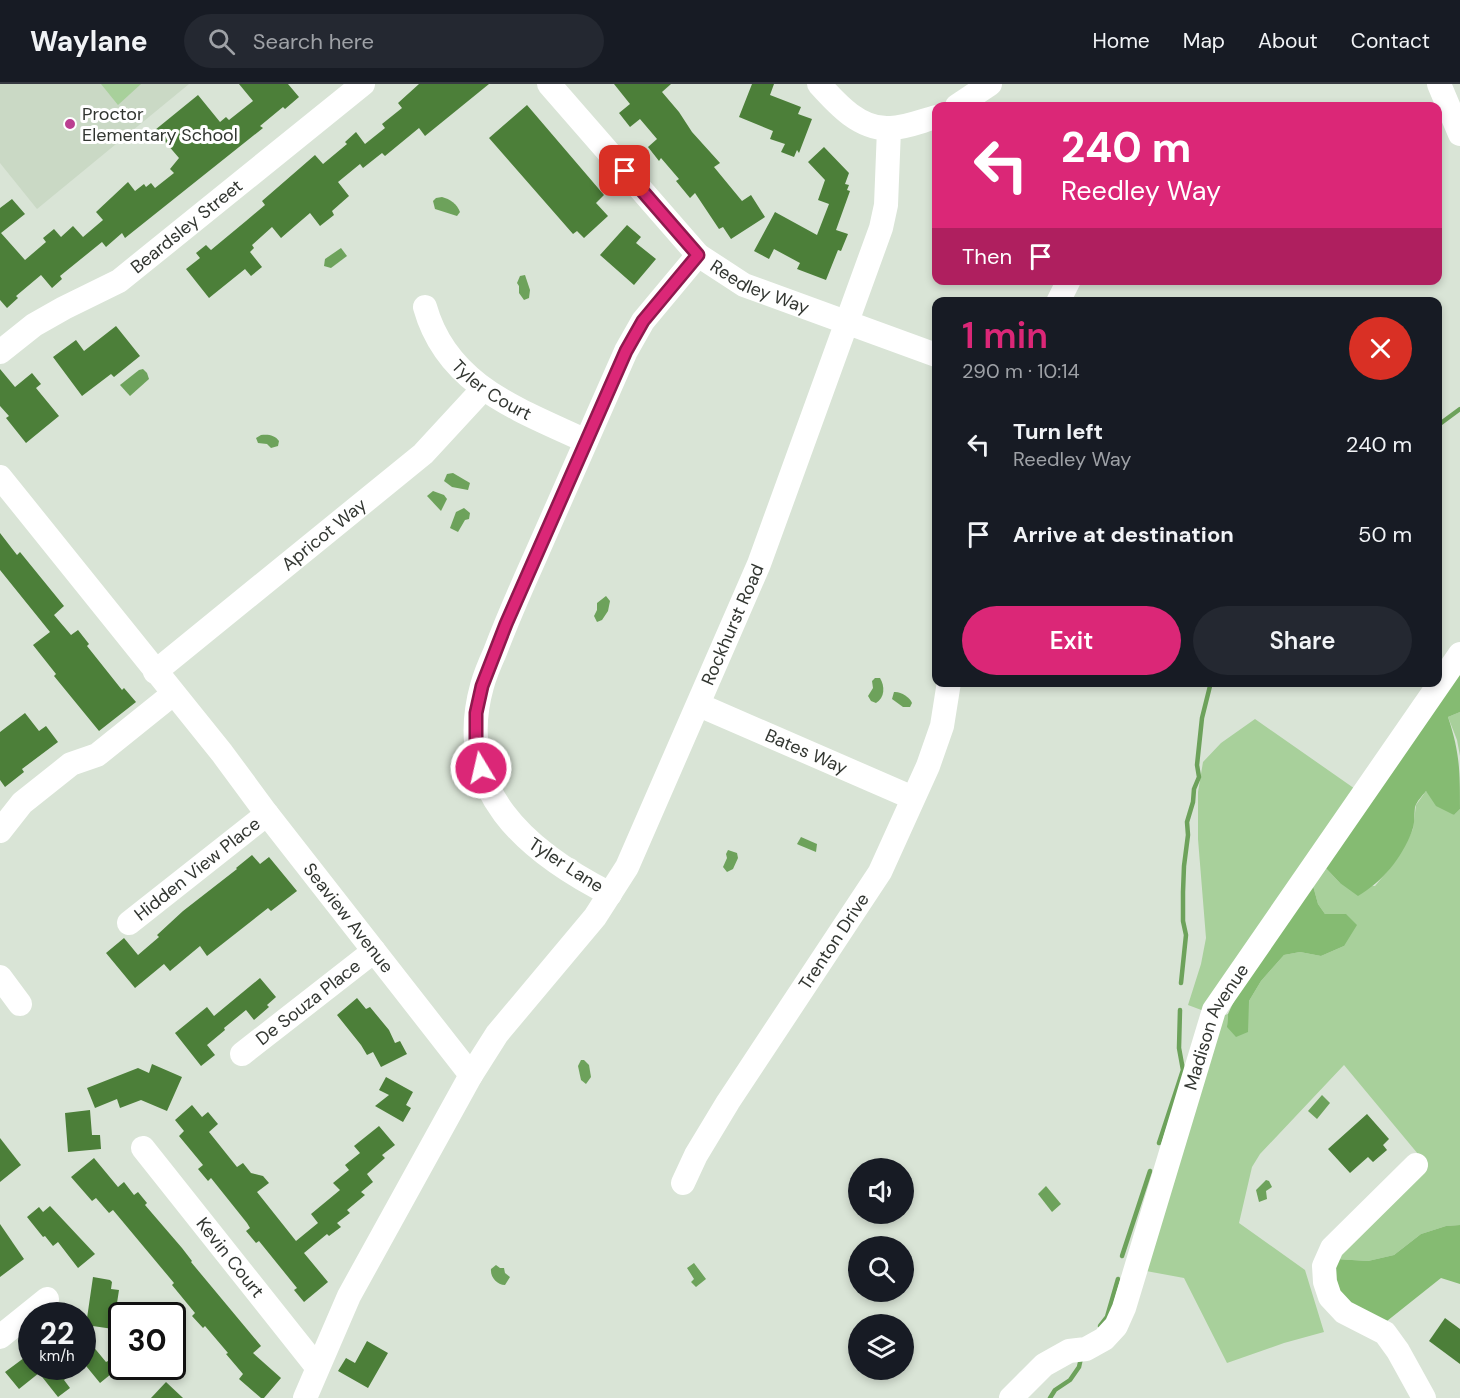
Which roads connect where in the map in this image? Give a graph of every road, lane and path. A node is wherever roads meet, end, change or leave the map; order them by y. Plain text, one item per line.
1 (363, 84) edge
2 (549, 84) edge
3 (819, 84) edge
4 (990, 84) edge
5 (1439, 84) edge
6 (963, 102) edge
7 (932, 118) edge
8 (889, 129) junction
9 (1460, 134) edge
10 (698, 255) junction
11 (425, 308) dead end
12 (846, 323) junction
13 (0, 352) edge
14 (932, 354) edge
15 (483, 389) junction
16 (586, 441) junction
17 (0, 477) edge
18 (1460, 654) edge
19 (155, 672) junction
20 (1442, 680) edge
21 (948, 687) edge
22 (1437, 687) edge
23 (173, 694) junction
24 (699, 705) junction
25 (913, 798) junction
26 (267, 814) junction
27 (0, 831) edge
28 (610, 894) junction
29 (129, 923) dead end
30 (374, 951) junction
31 (0, 976) edge
32 (20, 1004) dead end
33 (242, 1054) dead end
34 (471, 1075) junction
35 (143, 1148) dead end
36 (1416, 1165) dead end
37 (683, 1183) dead end
38 (47, 1299) dead end
39 (0, 1337) edge
40 (317, 1367) junction
41 (305, 1398) edge
42 (1011, 1398) edge
43 (1424, 1398) edge

1 - 13 street, Beardsley Street
2 - 10 street, Reedley Way
3 - 8 street
4 - 6 street
5 - 9 street
7 - 8 street
8 - 12 street, Rockhurst Road
10 - 12 street, Reedley Way
10 - 16 street, Tyler Lane
11 - 15 street, Tyler Court
12 - 14 street, Reedley Way
12 - 24 street, Rockhurst Road
15 - 16 street, Tyler Court
15 - 19 street, Apricot Way
16 - 28 street, Tyler Lane
17 - 19 street, Seaview Avenue
18 - 20 street, Madison Avenue
19 - 23 street, Seaview Avenue
21 - 25 street, Trenton Drive
22 - 42 street, Madison Avenue
23 - 26 street, Seaview Avenue
23 - 27 street
24 - 25 street, Bates Way
24 - 28 street, Rockhurst Road
25 - 37 street, Trenton Drive
26 - 29 street, Hidden View Place
26 - 30 street, Seaview Avenue
28 - 34 street, Rockhurst Road
30 - 33 street, De Souza Place
30 - 34 street, Seaview Avenue
31 - 32 street
34 - 40 street
35 - 40 street, Kevin Court
36 - 43 street
38 - 39 street
40 - 41 street

